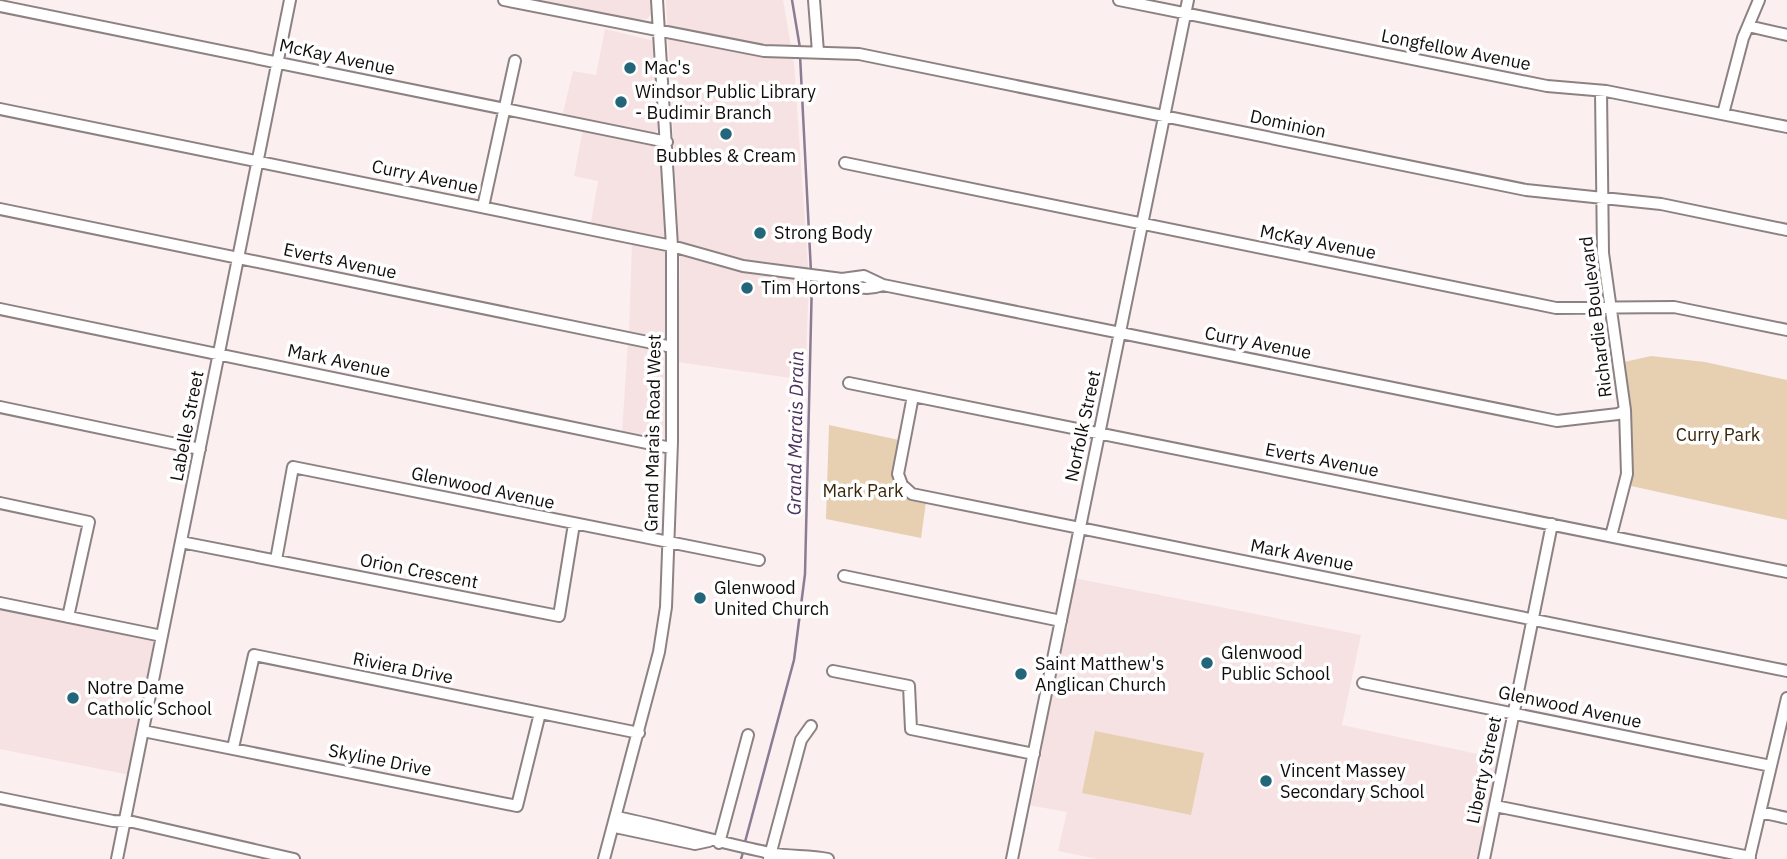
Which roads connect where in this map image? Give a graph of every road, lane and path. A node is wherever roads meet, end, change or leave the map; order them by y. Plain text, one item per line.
1 (290, 0) edge
2 (504, 0) edge
3 (657, 0) edge
4 (814, 0) edge
5 (1119, 0) edge
6 (1188, 0) edge
7 (1759, 0) edge
8 (0, 6) edge
9 (1185, 13) junction
10 (1748, 26) junction
11 (659, 31) junction
12 (1787, 35) edge
13 (818, 52) junction
14 (515, 61) dead end
15 (278, 63) junction
16 (1601, 90) junction
17 (0, 109) edge
18 (504, 109) junction
19 (1723, 114) junction
20 (1164, 116) junction
21 (1787, 127) edge
22 (667, 142) junction
23 (258, 160) junction
24 (845, 163) dead end
25 (1602, 200) junction
26 (483, 207) junction
27 (0, 209) edge
28 (1142, 224) junction
29 (1787, 230) edge
30 (672, 246) junction
31 (238, 258) junction
32 (1610, 308) junction
33 (0, 309) edge
34 (1787, 330) edge
35 (1120, 332) junction
36 (672, 347) junction
37 (219, 354) junction
38 (849, 383) dead end
39 (913, 396) junction
40 (0, 407) edge
41 (1625, 410) junction
42 (1099, 433) junction
43 (671, 447) junction
44 (200, 449) junction
45 (0, 503) edge
46 (574, 524) junction
47 (1552, 524) junction
48 (1080, 528) junction
49 (1611, 536) junction
50 (181, 542) junction
51 (669, 543) junction
52 (759, 560) dead end
53 (276, 561) junction
54 (1787, 572) edge
55 (844, 576) dead end
56 (0, 603) edge
57 (68, 617) junction
58 (1533, 620) junction
59 (1061, 621) junction
60 (162, 636) junction
61 (833, 671) dead end
62 (1787, 671) edge
63 (1363, 683) dead end
64 (1787, 698) edge
65 (540, 713) junction
66 (1514, 713) junction
67 (1784, 722) edge
68 (811, 726) dead end
69 (143, 731) junction
70 (639, 733) junction
71 (747, 735) dead end
72 (233, 748) junction
73 (1034, 754) junction
74 (1771, 766) junction
75 (0, 798) edge
76 (1495, 806) junction
77 (1760, 812) junction
78 (1787, 818) edge
79 (125, 822) junction
80 (616, 822) junction
81 (718, 843) junction
82 (767, 854) edge
83 (1750, 858) edge
84 (117, 859) edge
85 (294, 859) edge
86 (604, 859) edge
87 (799, 859) edge
88 (828, 859) edge
89 (1012, 859) edge
90 (1484, 859) edge

1 - 15 street, Labelle Street
2 - 11 street, Dominion
3 - 11 street, Grand Marais Road West
4 - 13 street
5 - 9 street, Longfellow Avenue
6 - 9 street, Norfolk Street
7 - 10 street
8 - 15 street, McKay Avenue
9 - 16 street, Longfellow Avenue
9 - 20 street, Norfolk Street
10 - 12 street
10 - 19 street
11 - 13 street, Dominion
11 - 22 street, Grand Marais Road West
13 - 20 street, Dominion
14 - 18 street
15 - 18 street, McKay Avenue
15 - 23 street, Labelle Street
16 - 19 street, Longfellow Avenue
16 - 25 street, Richardie Boulevard
17 - 23 street, Curry Avenue
18 - 22 street, McKay Avenue
18 - 26 street
19 - 21 street, Longfellow Avenue
20 - 25 street, Dominion
20 - 28 street, Norfolk Street
22 - 30 street, Grand Marais Road West
23 - 26 street, Curry Avenue
23 - 31 street, Labelle Street
24 - 28 street, McKay Avenue
25 - 29 street, Dominion
25 - 32 street, Richardie Boulevard
26 - 30 street, Curry Avenue
27 - 31 street, Everts Avenue
28 - 32 street, McKay Avenue
28 - 35 street, Norfolk Street
30 - 35 street, Curry Avenue
30 - 36 street, Grand Marais Road West
31 - 36 street, Everts Avenue
31 - 37 street, Labelle Street
32 - 34 street, McKay Avenue
32 - 41 street, Richardie Boulevard
33 - 37 street, Mark Avenue
35 - 41 street, Curry Avenue
35 - 42 street, Norfolk Street
36 - 43 street, Grand Marais Road West
37 - 43 street, Mark Avenue
37 - 44 street, Labelle Street
38 - 39 street, Everts Avenue
39 - 42 street, Everts Avenue
39 - 48 street, Mark Avenue
40 - 44 street
41 - 49 street, Richardie Boulevard
42 - 47 street, Everts Avenue
42 - 48 street, Norfolk Street
43 - 51 street, Grand Marais Road West
44 - 50 street, Labelle Street
45 - 57 street
46 - 51 street, Glenwood Avenue
46 - 53 street, Orion Crescent
46 - 53 street, Glenwood Avenue
47 - 49 street, Everts Avenue
47 - 58 street, Liberty Street
48 - 58 street, Mark Avenue
48 - 59 street, Norfolk Street
49 - 54 street, Everts Avenue
50 - 53 street, Orion Crescent
50 - 60 street, Labelle Street
51 - 52 street, Glenwood Avenue
51 - 70 street, Grand Marais Road West
55 - 59 street
56 - 57 street
57 - 60 street
58 - 62 street, Mark Avenue
58 - 66 street, Liberty Street
59 - 73 street, Norfolk Street
60 - 69 street, Labelle Street
61 - 73 street
63 - 66 street, Glenwood Avenue
64 - 67 street
65 - 70 street, Riviera Drive
65 - 72 street, Skyline Drive
65 - 72 street, Riviera Drive
66 - 74 street, Glenwood Avenue
66 - 76 street, Liberty Street
67 - 74 street
68 - 82 street
69 - 72 street, Skyline Drive
69 - 79 street, Labelle Street
70 - 80 street, Grand Marais Road West
71 - 81 street
73 - 89 street, Norfolk Street
74 - 77 street
75 - 79 street
76 - 83 street
76 - 90 street, Liberty Street
77 - 78 street
77 - 83 street
79 - 84 street, Labelle Street
79 - 85 street
80 - 81 street
80 - 86 street, Grand Marais Road West
81 - 82 street
82 - 87 street
87 - 88 street

